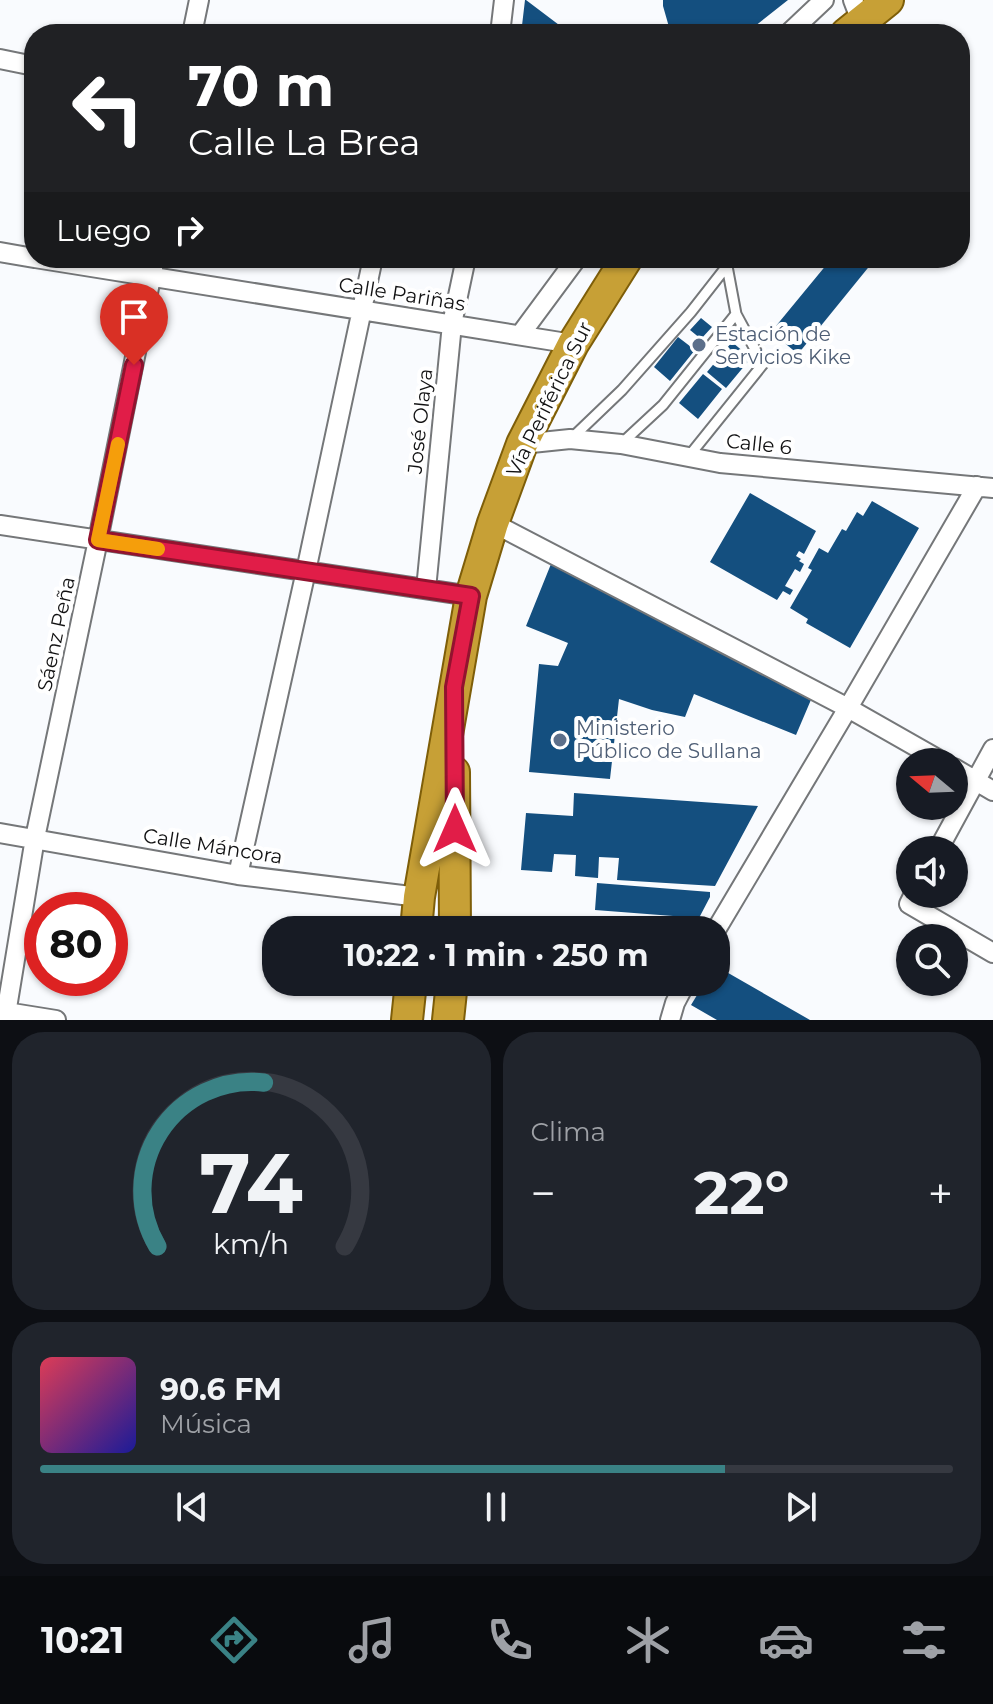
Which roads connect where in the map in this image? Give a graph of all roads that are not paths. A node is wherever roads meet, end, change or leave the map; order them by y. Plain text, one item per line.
1 (199, 0) edge
2 (504, 0) edge
3 (824, 0) edge
4 (888, 0) edge
5 (853, 18) edge
6 (194, 24) edge
7 (501, 24) edge
8 (799, 24) edge
9 (0, 59) edge
10 (24, 64) edge
11 (0, 252) edge
12 (24, 256) edge
13 (96, 268) edge
14 (153, 268) edge
15 (371, 268) edge
16 (464, 268) edge
17 (570, 268) edge
18 (621, 268) edge
19 (723, 268) edge
20 (728, 268) edge
21 (152, 277) junction
22 (361, 310) junction
23 (736, 314) junction
24 (452, 324) junction
25 (520, 335) junction
26 (573, 344) junction
27 (570, 439) junction
28 (522, 444) junction
29 (621, 444) junction
30 (689, 456) junction
31 (985, 487) edge
32 (493, 523) junction
33 (0, 525) edge
34 (98, 540) junction
35 (306, 571) junction
36 (426, 589) junction
37 (471, 596) junction
38 (454, 687) junction
39 (848, 708) junction
40 (918, 748) edge
41 (993, 749) edge
42 (968, 776) edge
43 (976, 780) junction
44 (993, 791) edge
45 (0, 833) edge
46 (946, 836) edge
47 (35, 838) junction
48 (238, 875) junction
49 (419, 897) junction
50 (916, 908) edge
51 (417, 916) edge
52 (455, 916) edge
53 (724, 916) edge
54 (993, 953) edge
55 (410, 996) edge
56 (451, 996) edge
57 (679, 996) edge
58 (4, 1014) edge
59 (56, 1020) edge
60 (407, 1020) edge
61 (448, 1020) edge
62 (670, 1020) edge

1 - 6 street
2 - 7 street
3 - 8 street
4 - 5 highway
9 - 10 street
11 - 12 street, Calle Pariñas
13 - 21 street, Calle Pariñas
14 - 21 street, Sáenz Peña
15 - 22 street
16 - 24 street, José Olaya
17 - 25 street
18 - 26 highway, Vía Periférica Sur
19 - 27 lane
20 - 23 lane
21 - 22 street, Calle Pariñas
21 - 34 street, Sáenz Peña
22 - 24 street, Calle Pariñas
22 - 35 street
23 - 29 lane
23 - 30 lane
24 - 25 street, Calle Pariñas
24 - 36 street, José Olaya
25 - 26 street, Calle Pariñas
26 - 28 highway, Vía Periférica Sur
27 - 28 street, Calle 6
27 - 29 street, Calle 6
28 - 32 highway, Vía Periférica Sur
29 - 30 street, Calle 6
30 - 31 street, Calle 6
31 - 39 street
32 - 37 highway, Vía Periférica Sur
32 - 39 street
33 - 34 street
34 - 35 street
34 - 47 street, Sáenz Peña
35 - 36 street
35 - 48 street
36 - 37 street
37 - 38 highway, Vía Periférica Sur
38 - 49 highway, Vía Periférica Sur
38 - 52 highway, Vía Periférica Sur
39 - 40 street
39 - 53 street
41 - 43 street
42 - 43 street
43 - 44 street
43 - 46 street
45 - 47 street, Calle Máncora
47 - 48 street, Calle Máncora
47 - 58 street, Sáenz Peña
48 - 49 street, Calle Máncora
49 - 51 highway, Vía Periférica Sur
50 - 54 street
55 - 60 highway
56 - 61 highway
57 - 62 street
58 - 59 street

